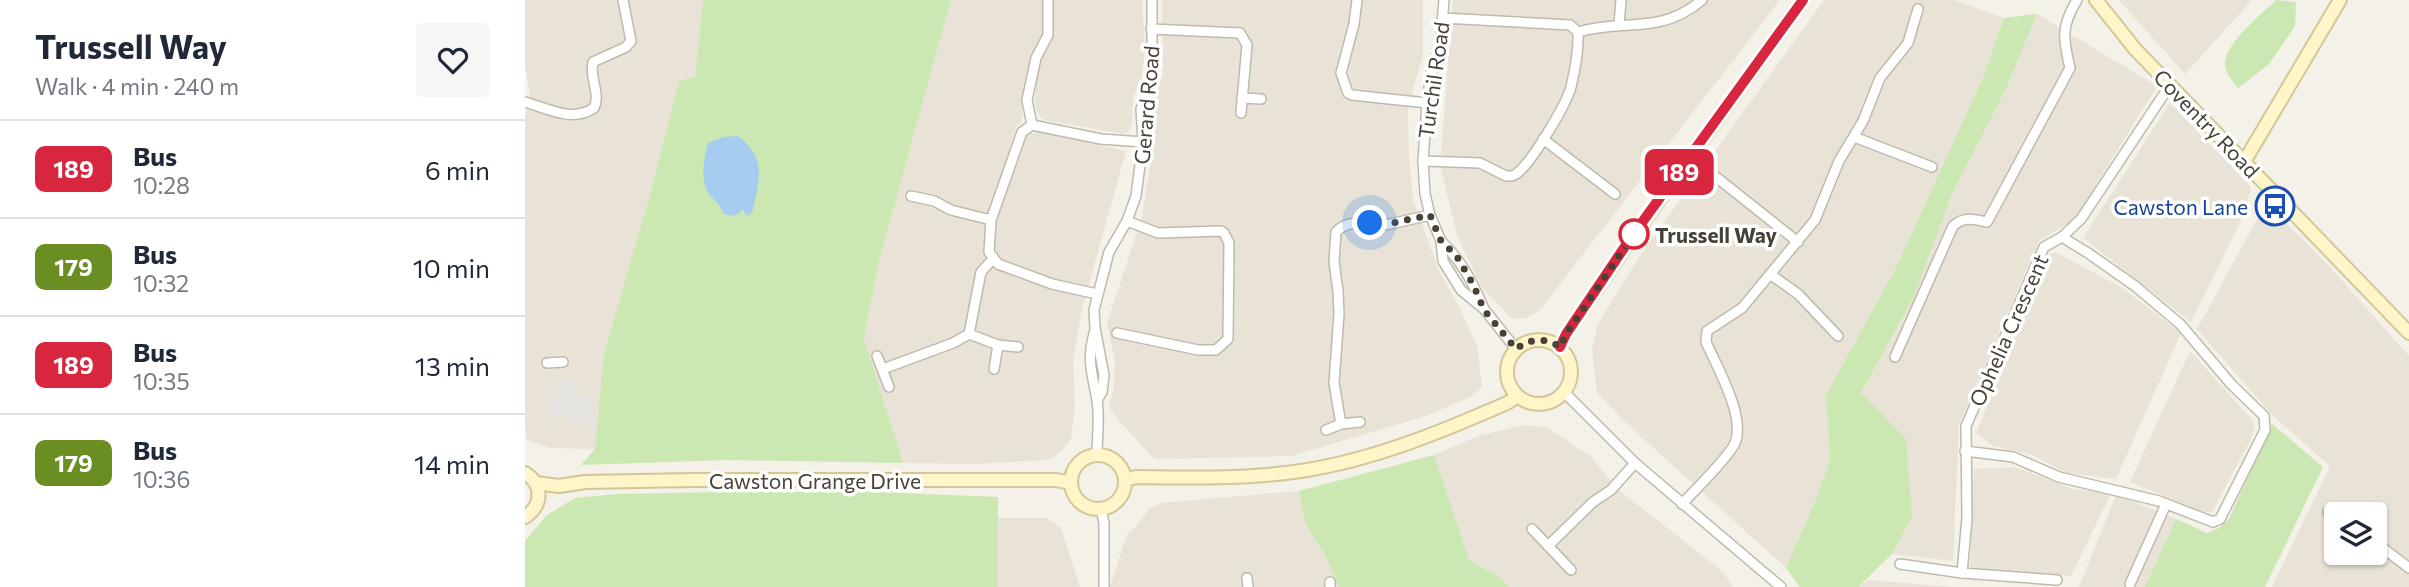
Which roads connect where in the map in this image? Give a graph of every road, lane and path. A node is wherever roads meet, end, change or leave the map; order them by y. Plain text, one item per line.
1 (623, 0) edge
2 (1048, 0) edge
3 (1152, 0) edge
4 (1357, 0) edge
5 (1444, 0) edge
6 (1621, 0) edge
7 (1702, 0) edge
8 (1803, 0) edge
9 (2077, 0) edge
10 (2096, 0) edge
11 (2340, 0) edge
12 (1918, 9) dead end
13 (1443, 18) junction
14 (1619, 25) junction
15 (1151, 29) junction
16 (1578, 32) junction
17 (2170, 85) junction
18 (1242, 97) junction
19 (1261, 99) dead end
20 (525, 102) edge
21 (1427, 103) junction
22 (1241, 113) dead end
23 (1032, 125) junction
24 (1854, 137) junction
25 (1543, 139) junction
26 (1143, 142) junction
27 (1423, 161) junction
28 (2244, 162) junction
29 (1932, 167) dead end
30 (1716, 177) dead end
31 (1615, 194) dead end
32 (911, 196) dead end
33 (1430, 215) junction
34 (991, 220) junction
35 (1127, 221) junction
36 (2062, 237) junction
37 (1798, 242) junction
38 (993, 259) junction
39 (1770, 274) junction
40 (1097, 293) junction
41 (1117, 333) dead end
42 (2409, 333) edge
43 (969, 334) junction
44 (1838, 336) dead end
45 (998, 345) junction
46 (1018, 347) dead end
47 (1560, 347) junction
48 (1516, 349) junction
49 (877, 356) dead end
50 (1895, 356) dead end
51 (563, 362) dead end
52 (547, 363) dead end
53 (883, 369) junction
54 (994, 369) dead end
55 (889, 387) dead end
56 (1565, 392) junction
57 (1518, 396) junction
58 (1360, 422) dead end
59 (1341, 424) junction
60 (1326, 430) dead end
61 (1965, 451) junction
62 (1097, 455) junction
63 (1635, 463) junction
64 (525, 473) edge
65 (1125, 480) junction
66 (536, 483) junction
67 (1071, 483) junction
68 (559, 486) junction
69 (538, 504) junction
70 (1682, 504) junction
71 (2166, 504) junction
72 (1101, 509) junction
73 (525, 517) edge
74 (1532, 529) dead end
75 (1548, 546) junction
76 (2387, 551) edge
77 (1900, 564) dead end
78 (2409, 568) edge
79 (1571, 570) dead end
80 (1962, 573) junction
81 (2056, 580) dead end
82 (2130, 584) dead end
83 (1104, 587) edge
84 (1780, 587) edge

1 - 20 street
2 - 23 street
3 - 15 street, Gerard Road
4 - 21 street
5 - 13 street, Turchil Road
6 - 14 street
7 - 14 street
8 - 47 street
9 - 50 street
10 - 17 street, Coventry Road
11 - 28 street
12 - 24 street
13 - 16 street
13 - 21 street, Turchil Road
14 - 16 street
15 - 18 street
15 - 26 street, Gerard Road
16 - 25 street
17 - 28 street, Coventry Road
17 - 36 street, Ophelia Crescent
18 - 19 street
18 - 22 street
21 - 27 street, Turchil Road
23 - 26 street
23 - 34 street
24 - 29 street
24 - 37 street
25 - 27 street
25 - 31 street
26 - 35 street, Gerard Road
27 - 33 street, Turchil Road
28 - 42 street, Coventry Road
30 - 37 street
32 - 34 street
33 - 48 street, Turchil Road
33 - 59 street
34 - 38 street
35 - 40 street, Gerard Road
35 - 41 street
36 - 61 street, Ophelia Crescent
36 - 71 street
37 - 39 street
38 - 40 street
38 - 43 street
39 - 44 street
39 - 70 street
40 - 62 street, Gerard Road
43 - 45 street
43 - 53 street
45 - 46 street
45 - 54 street
47 - 48 street
47 - 56 street
48 - 57 street
49 - 53 street
51 - 52 street
53 - 55 street
56 - 57 street
56 - 63 street
57 - 65 street
58 - 59 street
59 - 60 street
61 - 71 street
61 - 80 street, Ophelia Crescent
62 - 65 street
62 - 67 street
63 - 70 street
63 - 75 street
64 - 66 street
65 - 72 street
66 - 68 street, Cawston Grange Drive
66 - 69 street
67 - 68 street, Cawston Grange Drive
67 - 72 street
68 - 69 street
69 - 73 street
70 - 84 street
71 - 82 street
72 - 83 street
74 - 75 street
75 - 79 street
76 - 78 street
77 - 80 street
80 - 81 street

